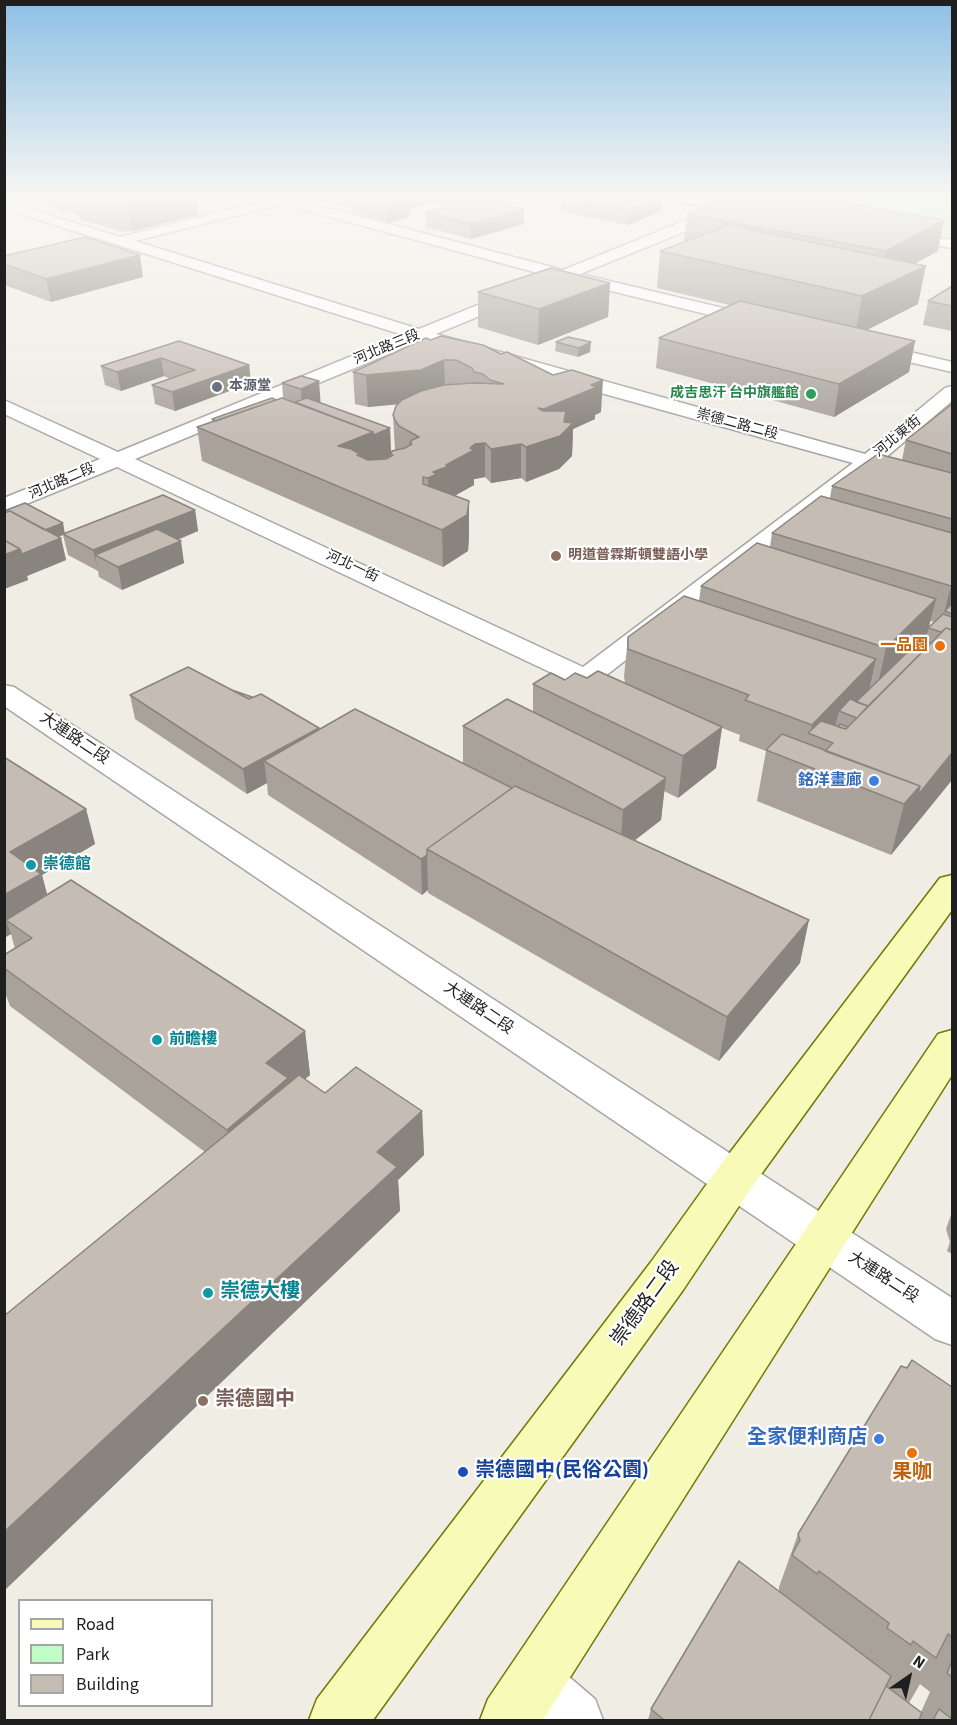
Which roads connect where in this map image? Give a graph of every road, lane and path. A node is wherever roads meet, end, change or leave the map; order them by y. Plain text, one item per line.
1 (239, 278) edge
2 (558, 278) edge
3 (574, 278) edge
4 (776, 326) edge
5 (420, 335) junction
6 (857, 345) edge
7 (952, 368) edge
8 (952, 392) edge
9 (4, 406) edge
10 (120, 458) junction
11 (869, 461) junction
12 (952, 489) edge
13 (4, 506) edge
14 (585, 678) joint
15 (4, 693) edge
16 (952, 886) edge
17 (952, 1044) edge
18 (734, 1179) junction
19 (824, 1240) junction
20 (952, 1324) edge
21 (521, 1702) edge
22 (338, 1720) edge
23 (574, 1720) edge

1 - 5 street, 崇德二路二段
2 - 5 street, 河北路三段
3 - 4 street
5 - 10 street, 河北路三段
5 - 11 street, 崇德二路二段
6 - 7 street
8 - 11 street, 河北東街
9 - 10 street, 河北一街
10 - 13 street, 河北路二段
10 - 14 street, 河北一街
11 - 12 street, 崇德二路二段
11 - 14 street, 河北東街
15 - 18 street, 大連路二段
16 - 18 main road, 崇德路二段
17 - 19 main road
18 - 19 street, 大連路二段
18 - 22 main road, 崇德路二段
19 - 20 street, 大連路二段
19 - 21 main road
21 - 23 street

